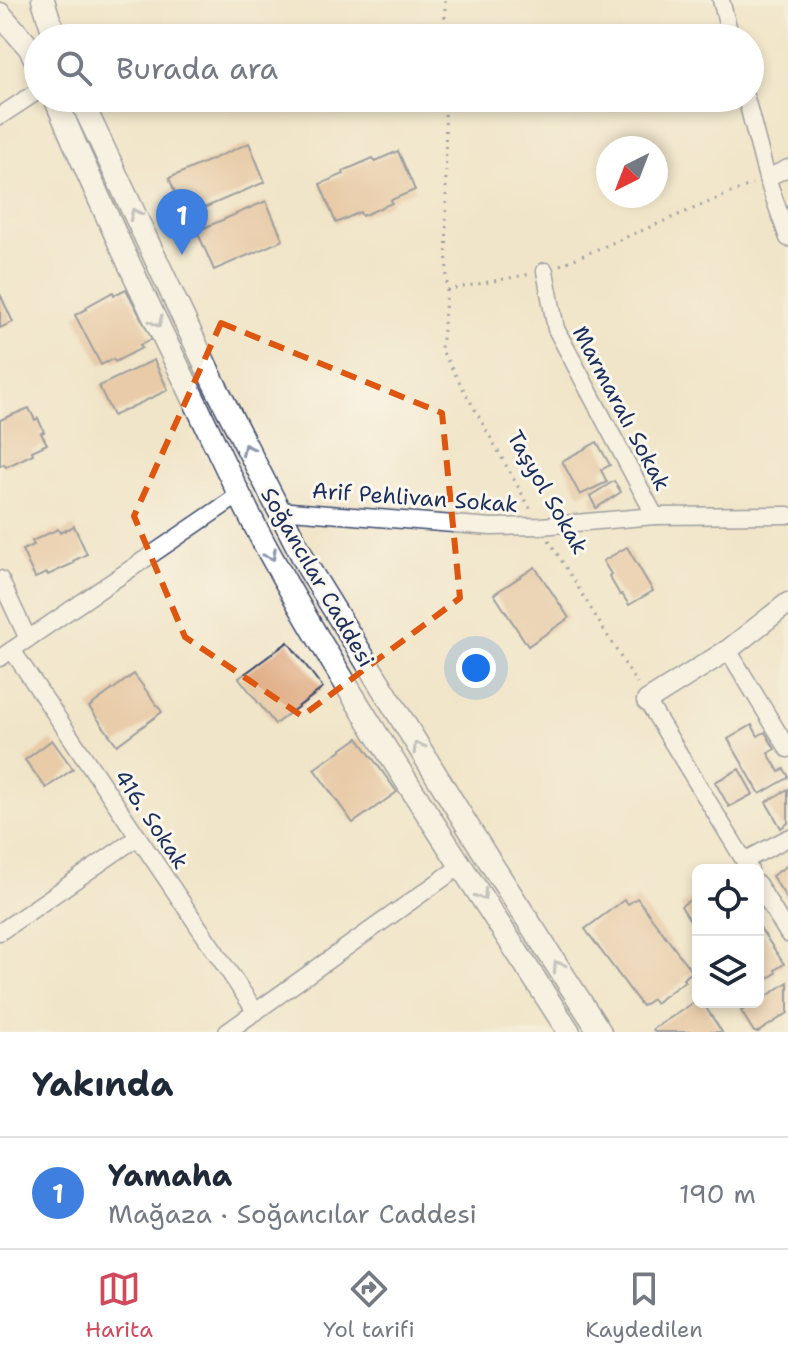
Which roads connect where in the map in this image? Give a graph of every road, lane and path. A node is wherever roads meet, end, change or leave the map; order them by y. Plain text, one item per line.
1 (43, 0) edge
2 (445, 0) edge
3 (721, 0) edge
4 (0, 14) edge
5 (51, 24) edge
6 (445, 24) edge
7 (727, 24) edge
8 (24, 41) edge
9 (24, 100) edge
10 (61, 112) edge
11 (87, 112) edge
12 (445, 112) edge
13 (750, 112) edge
14 (0, 116) edge
15 (788, 168) edge
16 (767, 178) junction
17 (788, 238) edge
18 (545, 271) junction
19 (447, 290) junction
20 (239, 495) junction
21 (278, 510) junction
22 (788, 515) edge
23 (655, 516) junction
24 (541, 526) junction
25 (0, 579) edge
26 (788, 603) edge
27 (28, 639) junction
28 (728, 650) junction
29 (6, 654) edge
30 (647, 701) junction
31 (788, 749) edge
32 (138, 837) junction
33 (788, 838) edge
34 (746, 864) edge
35 (749, 864) edge
36 (462, 865) junction
37 (764, 894) edge
38 (0, 932) edge
39 (788, 934) edge
40 (256, 1012) junction
41 (227, 1032) edge
42 (569, 1032) edge
43 (600, 1032) edge

1 - 5 main road
2 - 6 path
3 - 7 street
4 - 8 main road
9 - 14 street
10 -> 20 main road, Soğancılar Caddesi
21 -> 11 main road, Soğancılar Caddesi
12 - 19 path, Taşyol Sokak
13 - 16 street
15 - 16 street
16 - 17 street
16 - 18 path
18 - 19 path
18 - 23 street, Marmaralı Sokak
19 - 24 path, Taşyol Sokak
20 - 27 street
20 -> 36 main road, Soğancılar Caddesi
21 - 24 street, Arif Pehlivan Sokak
43 -> 21 main road, Soğancılar Caddesi
22 - 23 street, Arif Pehlivan Sokak
23 - 24 street, Arif Pehlivan Sokak
24 - 30 path, Taşyol Sokak
25 - 27 street
26 - 28 street
27 - 29 street
28 - 30 street
28 - 31 street
29 - 32 street, 416. Sokak
30 - 34 street
32 - 38 street
32 - 40 street, 416. Sokak
33 - 35 street
36 - 40 street
36 -> 42 main road, Soğancılar Caddesi
37 - 39 street
40 - 41 street

